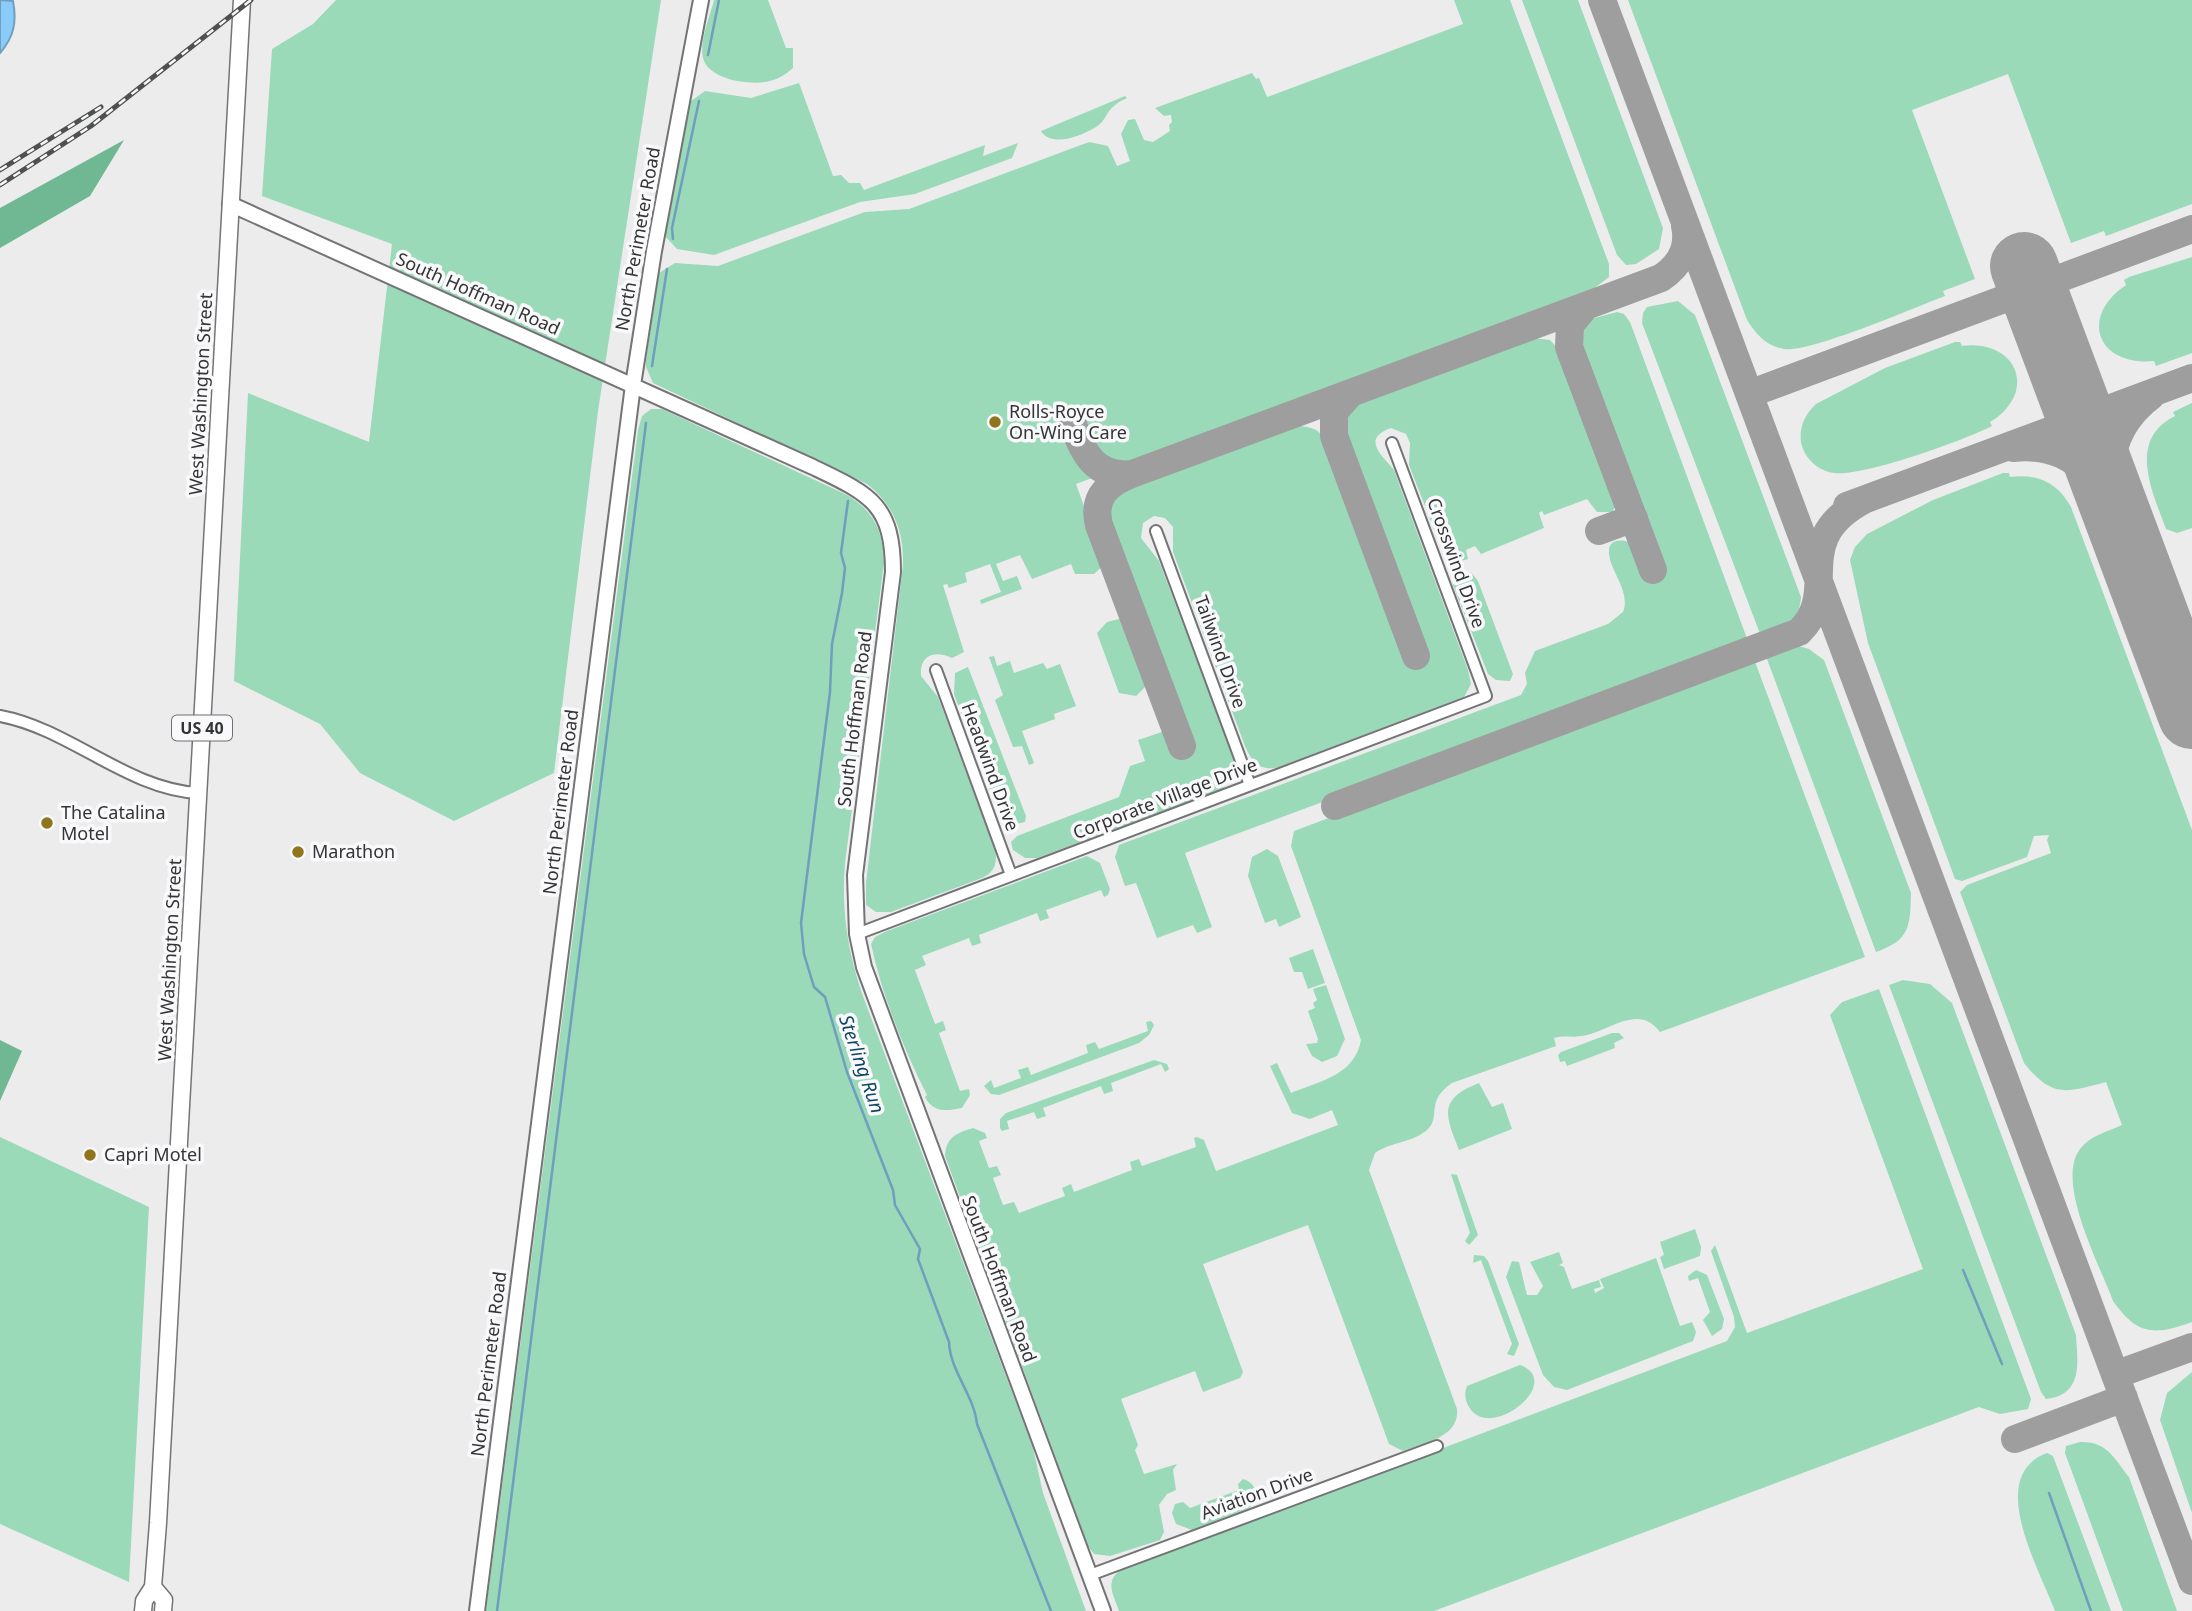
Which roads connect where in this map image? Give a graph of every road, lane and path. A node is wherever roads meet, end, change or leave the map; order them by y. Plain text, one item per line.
1 (242, 0) edge
2 (701, 0) edge
3 (230, 204) junction
4 (633, 385) junction
5 (1392, 443) dead end
6 (1156, 531) dead end
7 (936, 670) dead end
8 (1486, 696) joint
9 (0, 716) edge
10 (1250, 785) junction
11 (198, 793) junction
12 (1011, 875) junction
13 (856, 934) junction
14 (1437, 1446) dead end
15 (1090, 1576) junction
16 (153, 1587) junction
17 (143, 1611) edge
18 (163, 1611) edge
19 (477, 1611) edge
20 (1103, 1611) edge

1 - 3 main road, West Washington Street / US 40
2 - 4 street, North Perimeter Road
3 - 4 street, South Hoffman Road
3 - 11 main road, West Washington Street / US 40
4 - 13 street, South Hoffman Road
4 - 19 street, North Perimeter Road
5 - 8 street, Crosswind Drive
6 - 10 street, Tailwind Drive
7 - 12 street, Headwind Drive
8 - 10 street, Corporate Village Drive
9 - 11 street
10 - 12 street, Corporate Village Drive
11 - 16 main road, West Washington Street / US 40
12 - 13 street, Corporate Village Drive
13 - 15 street, South Hoffman Road
14 - 15 street, Aviation Drive
15 - 20 street, South Hoffman Road
16 - 17 main road, West Washington Street / US 40
16 - 18 main road, West Washington Street / US 40

